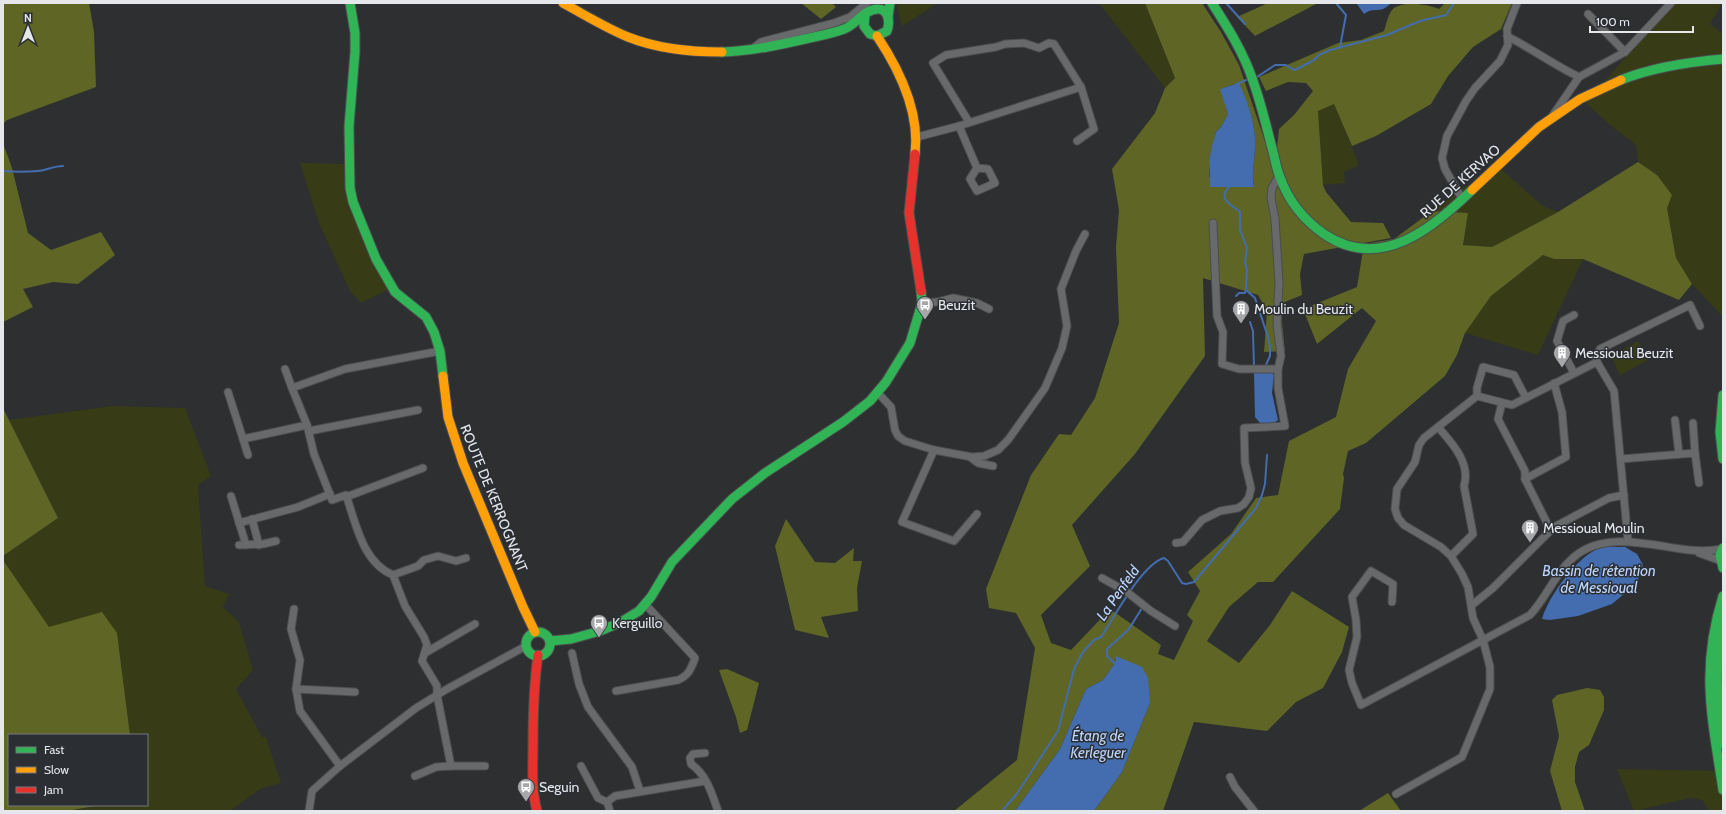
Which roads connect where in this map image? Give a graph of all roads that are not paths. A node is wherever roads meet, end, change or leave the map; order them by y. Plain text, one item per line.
1 (350, 3) edge
2 (563, 3) edge
3 (867, 3) edge
4 (890, 3) edge
5 (1212, 3) edge
6 (1517, 3) edge
7 (1671, 3) edge
8 (880, 6) edge
9 (1588, 14) dead end
10 (865, 16) junction
11 (888, 17) junction
12 (846, 29) junction
13 (887, 31) junction
14 (867, 32) junction
15 (877, 36) junction
16 (1508, 36) junction
17 (752, 49) junction
18 (1625, 52) junction
19 (890, 57) junction
20 (1723, 59) edge
21 (1578, 78) junction
22 (1081, 87) junction
23 (1551, 119) junction
24 (969, 122) junction
25 (958, 126) junction
26 (916, 137) junction
27 (1077, 141) dead end
28 (977, 168) dead end
29 (1279, 176) junction
30 (1462, 199) junction
31 (1214, 223) dead end
32 (1085, 234) dead end
33 (922, 302) junction
34 (989, 309) dead end
35 (1574, 314) dead end
36 (1700, 326) dead end
37 (440, 351) junction
38 (1597, 362) junction
39 (285, 369) dead end
40 (1278, 369) junction
41 (1574, 373) junction
42 (1554, 383) junction
43 (292, 388) junction
44 (228, 392) dead end
45 (878, 393) junction
46 (1723, 395) edge
47 (1477, 396) junction
48 (1526, 398) junction
49 (1502, 403) junction
50 (418, 410) dead end
51 (1675, 420) dead end
52 (1693, 423) dead end
53 (1438, 427) junction
54 (308, 428) junction
55 (243, 438) junction
56 (934, 450) junction
57 (1696, 453) junction
58 (1679, 454) junction
59 (248, 455) dead end
60 (970, 457) junction
61 (1621, 459) junction
62 (1723, 459) edge
63 (993, 466) dead end
64 (423, 468) dead end
65 (1525, 479) junction
66 (1699, 484) dead end
67 (330, 494) junction
68 (1624, 495) junction
69 (232, 496) dead end
70 (346, 497) junction
71 (977, 514) dead end
72 (252, 519) junction
73 (239, 523) junction
74 (1551, 531) junction
75 (276, 541) dead end
76 (1628, 541) junction
77 (1176, 544) dead end
78 (259, 545) junction
79 (1723, 549) edge
80 (1690, 550) junction
81 (1450, 556) junction
82 (466, 558) dead end
83 (1722, 565) edge
84 (393, 575) junction
85 (1102, 578) dead end
86 (1723, 596) edge
87 (1392, 602) dead end
88 (645, 604) junction
89 (1472, 605) junction
90 (294, 609) dead end
91 (1723, 622) edge
92 (475, 624) dead end
93 (1175, 626) dead end
94 (535, 632) junction
95 (1483, 640) junction
96 (550, 641) junction
97 (526, 646) junction
98 (425, 653) junction
99 (572, 653) dead end
100 (538, 656) junction
101 (296, 689) junction
102 (616, 691) dead end
103 (355, 692) dead end
104 (437, 695) junction
105 (1723, 744) edge
106 (705, 753) dead end
107 (340, 766) junction
108 (451, 766) junction
109 (485, 766) dead end
110 (581, 766) dead end
111 (415, 776) dead end
112 (1230, 777) dead end
113 (705, 781) junction
114 (1723, 790) edge
115 (640, 791) junction
116 (1396, 794) dead end
117 (607, 802) junction
118 (309, 811) edge
119 (537, 811) edge
120 (610, 811) edge
121 (718, 811) edge
122 (1254, 811) edge

1 - 37 street, ROUTE DE KERROGNANT
2 - 17 street
3 - 17 street
4 - 11 street
5 - 29 street, RUE DE KERVAO
6 - 16 street
7 - 18 street
8 - 10 street
8 - 11 street
9 - 18 street
10 - 12 street
10 - 14 street
11 - 13 street
12 - 14 street
12 - 17 street
13 - 15 street
13 - 19 street
14 - 15 street
15 - 19 street
16 - 21 street
16 - 30 street
18 - 21 street
19 - 26 street
20 - 23 street, RUE DE KERVAO
21 - 23 street
22 - 24 street
22 - 24 street
22 - 27 street
23 - 30 street, RUE DE KERVAO
24 - 25 street
25 - 26 street
25 - 28 street
26 - 33 street
29 - 30 street, RUE DE KERVAO
29 - 40 street
31 - 40 street
32 - 60 street
33 - 34 street
33 - 45 street
35 - 41 street
36 - 38 street
37 - 43 street
37 - 94 street, ROUTE DE KERROGNANT
38 - 41 street
38 - 61 street
39 - 43 street
40 - 77 street
41 - 42 street
42 - 48 street
42 - 65 street
43 - 54 street
44 - 55 street
45 - 56 street
45 - 88 street
46 - 62 street
47 - 48 street
47 - 49 street
47 - 53 street
48 - 49 street
49 - 65 street
50 - 54 street
51 - 58 street
52 - 57 street
53 - 81 street
53 - 81 street
54 - 55 street
54 - 67 street
55 - 59 street
56 - 60 street
56 - 71 street
57 - 58 street
57 - 66 street
58 - 61 street
60 - 63 street
61 - 68 street
64 - 70 street
65 - 74 street
67 - 70 street
67 - 72 street
68 - 74 street
68 - 76 street
69 - 73 street
70 - 84 street
72 - 73 street
72 - 78 street
73 - 78 street
74 - 89 street
75 - 78 street
76 - 80 street
76 - 95 street
79 - 80 street
79 - 83 street
80 - 83 street
81 - 89 street
82 - 84 street
84 - 98 street
85 - 93 street
86 - 114 street
87 - 95 street
88 - 96 street
88 - 102 street
89 - 95 street
90 - 101 street
91 - 105 street
92 - 98 street
94 - 96 street
94 - 97 street
95 - 116 street
96 - 100 street
97 - 100 street
97 - 104 street
98 - 104 street
99 - 115 street
100 - 119 street
101 - 103 street
101 - 107 street
104 - 107 street
104 - 108 street
106 - 113 street
107 - 118 street
108 - 109 street
108 - 111 street
110 - 117 street
112 - 122 street
113 - 115 street
113 - 121 street
115 - 117 street
117 - 120 street

